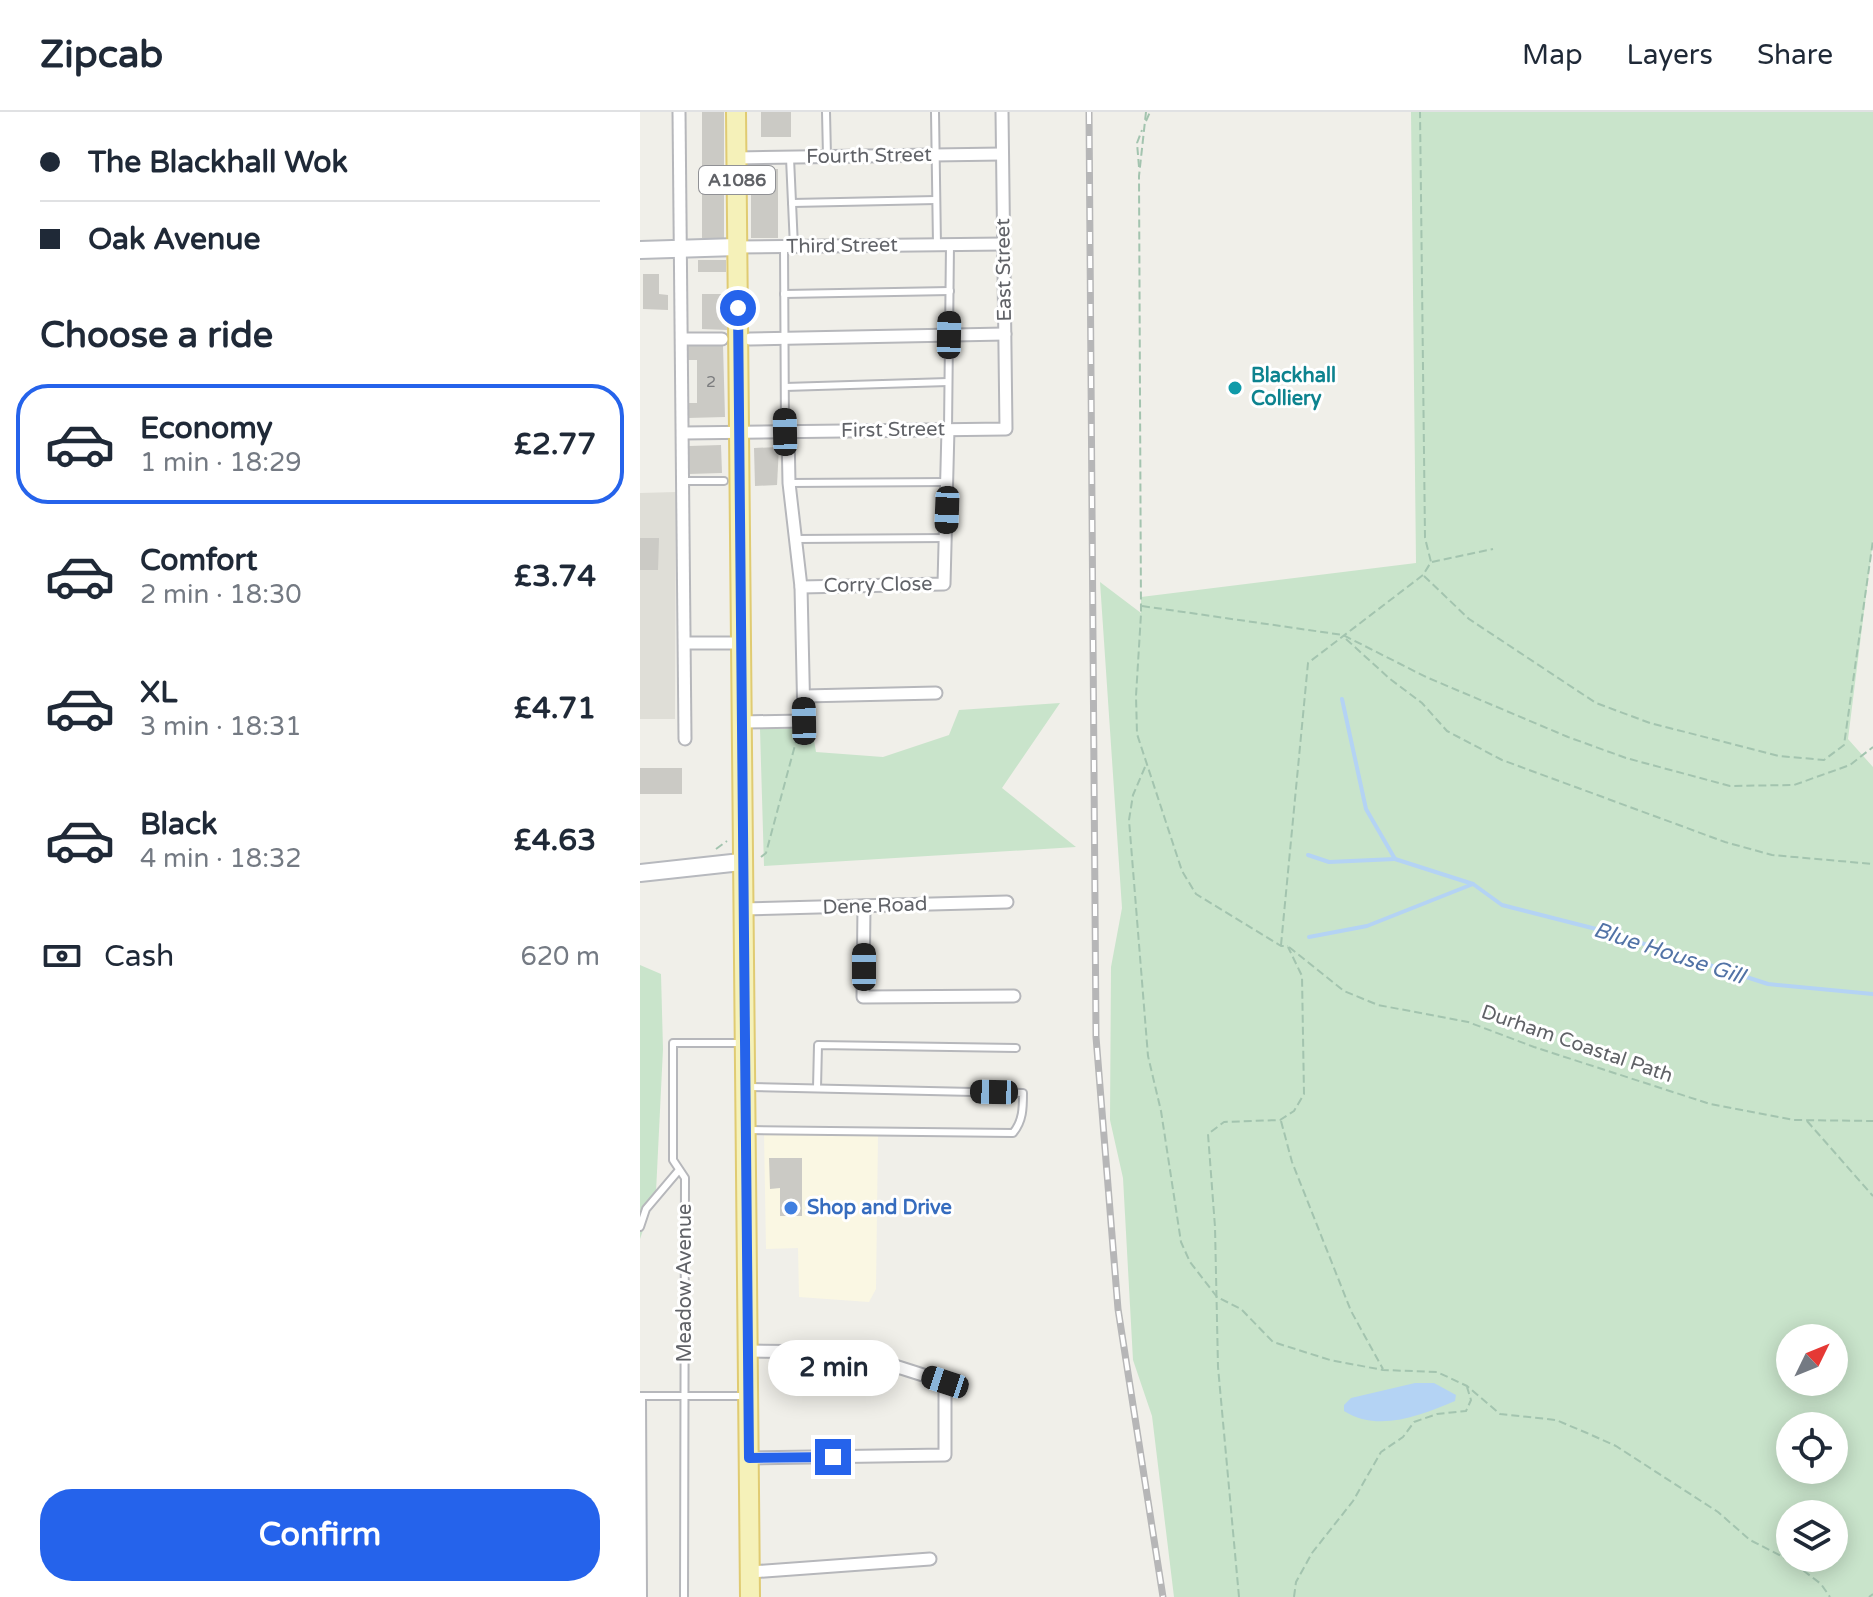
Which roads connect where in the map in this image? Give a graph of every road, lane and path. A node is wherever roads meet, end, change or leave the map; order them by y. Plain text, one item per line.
1 (679, 112) edge
2 (736, 112) edge
3 (826, 112) edge
4 (935, 112) edge
5 (1002, 112) edge
6 (1148, 112) edge
7 (1420, 112) edge
8 (1002, 154) junction
9 (935, 155) junction
10 (790, 157) junction
11 (827, 157) junction
12 (737, 158) junction
13 (936, 200) junction
14 (792, 203) junction
15 (1004, 244) junction
16 (937, 245) junction
17 (950, 245) junction
18 (737, 247) junction
19 (789, 247) junction
20 (681, 249) junction
21 (640, 250) edge
22 (950, 291) junction
23 (784, 294) junction
24 (1005, 334) junction
25 (949, 335) junction
26 (785, 338) junction
27 (682, 339) junction
28 (722, 339) dead end
29 (750, 339) dead end
30 (948, 382) junction
31 (785, 387) junction
32 (948, 429) junction
33 (1006, 429) joint
34 (786, 432) junction
35 (683, 433) junction
36 (739, 433) junction
37 (684, 481) junction
38 (724, 481) dead end
39 (948, 482) junction
40 (789, 483) junction
41 (946, 538) junction
42 (796, 539) junction
43 (1873, 540) edge
44 (1493, 549) dead end
45 (1431, 562) junction
46 (1423, 575) junction
47 (801, 587) junction
48 (1141, 606) junction
49 (1343, 635) junction
50 (686, 643) junction
51 (740, 643) junction
52 (936, 693) dead end
53 (804, 696) junction
54 (799, 721) junction
55 (740, 722) junction
56 (685, 739) dead end
57 (1873, 747) edge
58 (1145, 767) junction
59 (741, 862) junction
60 (1873, 864) edge
61 (640, 873) edge
62 (1007, 902) dead end
63 (864, 906) junction
64 (742, 909) junction
65 (1281, 946) junction
66 (1288, 946) junction
67 (1014, 996) dead end
68 (744, 1043) junction
69 (1016, 1048) dead end
70 (744, 1087) junction
71 (817, 1088) junction
72 (1280, 1120) junction
73 (1806, 1120) junction
74 (1873, 1121) edge
75 (745, 1130) junction
76 (679, 1170) junction
77 (1873, 1196) edge
78 (643, 1208) edge
79 (640, 1227) edge
80 (1217, 1297) junction
81 (748, 1351) junction
82 (1383, 1370) junction
83 (1467, 1386) junction
84 (641, 1396) edge
85 (686, 1396) junction
86 (749, 1396) junction
87 (749, 1458) junction
88 (930, 1559) dead end
89 (751, 1572) junction
90 (643, 1597) edge
91 (684, 1597) edge
92 (750, 1597) edge
93 (1239, 1597) edge
94 (1294, 1597) edge
95 (1830, 1597) edge

1 - 20 street
2 - 12 main road, A1086
3 - 11 lane
4 - 9 lane
5 - 8 street, East Street
6 - 48 path
7 - 45 path
8 - 9 street, Fourth Street
8 - 15 street, East Street
9 - 11 street, Fourth Street
9 - 13 lane
10 - 11 street, Fourth Street
10 - 12 street, Fourth Street
10 - 14 lane
12 - 18 main road, A1086
13 - 14 lane
13 - 16 lane
14 - 19 lane
15 - 17 street, Third Street
15 - 24 street, East Street
16 - 17 street, Third Street
16 - 19 street, Third Street
17 - 22 lane
18 - 19 street, Third Street
18 - 20 main road, Third Street
18 - 36 main road, A1086
19 - 23 lane
20 - 21 main road, Third Street
20 - 27 street
22 - 23 lane
22 - 25 lane
23 - 26 lane
24 - 25 street
24 - 33 street, East Street
25 - 26 street
25 - 30 lane
26 - 29 street
26 - 31 lane
27 - 28 street
27 - 35 street
30 - 31 lane
30 - 32 lane
31 - 34 lane
32 - 33 street, First Street
32 - 34 street, First Street
32 - 39 street, Corry Close
34 - 36 street, First Street
34 - 40 street, Corry Close
35 - 36 street, First Street
35 - 37 street
36 - 51 main road, A1086
37 - 38 lane
37 - 50 street
39 - 40 lane
39 - 41 street, Corry Close
40 - 42 street, Corry Close
41 - 42 lane
41 - 47 street, Corry Close
42 - 47 street, Corry Close
43 - 46 path
44 - 45 path
45 - 46 path
46 - 49 path
47 - 53 street, Corry Close
48 - 49 path
48 - 58 path
49 - 57 path
49 - 60 path
49 - 65 path
50 - 51 street
50 - 56 street
51 - 55 main road, A1086
52 - 53 street
53 - 54 street, Corry Close
54 - 55 street
54 - 59 path
55 - 59 main road, A1086
58 - 65 path
58 - 80 path
59 - 61 main road
59 - 64 main road, A1086
62 - 63 street, Dene Road
63 - 64 street, Dene Road
63 - 67 street
64 - 68 main road, A1086
65 - 66 path
66 - 72 path
66 - 73 path, Durham Coastal Path
68 - 70 main road, A1086
68 - 76 lane, Meadow Avenue
69 - 71 lane
70 - 71 lane
70 - 75 main road, A1086
71 - 75 lane
72 - 80 path
72 - 82 path
73 - 74 path, Durham Coastal Path
73 - 77 path
75 - 81 main road, A1086
76 - 78 lane
76 - 85 lane, Meadow Avenue
78 - 79 lane
80 - 82 path
80 - 93 path
81 - 86 main road, A1086
81 - 87 street
82 - 83 path
83 - 94 path
83 - 95 path
84 - 85 lane
84 - 90 lane
85 - 86 lane
85 - 91 lane, Meadow Avenue
86 - 87 main road, A1086
87 - 89 main road, A1086
88 - 89 street
89 - 92 main road, A1086

